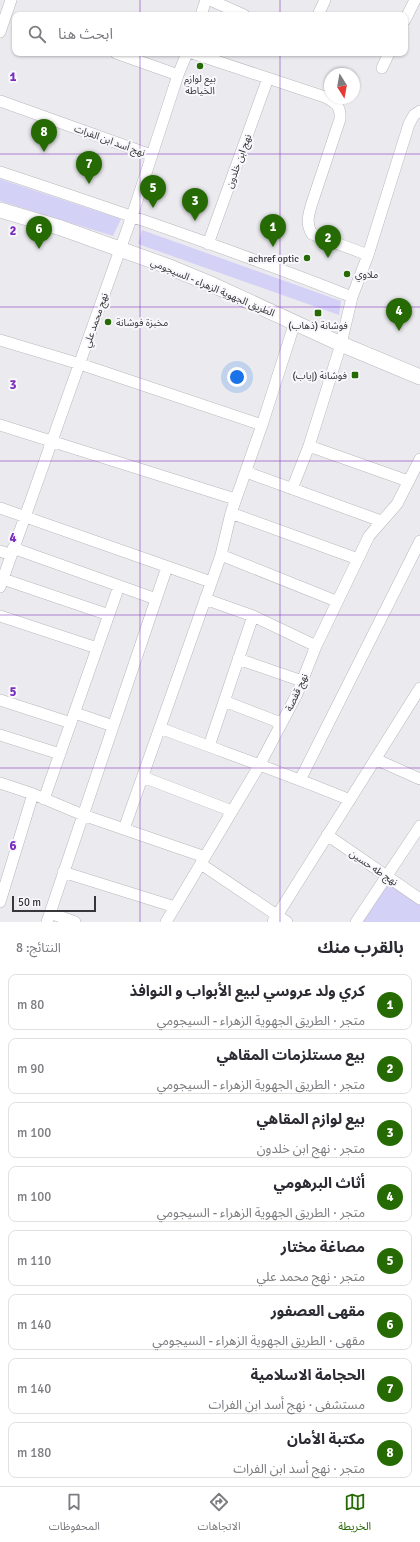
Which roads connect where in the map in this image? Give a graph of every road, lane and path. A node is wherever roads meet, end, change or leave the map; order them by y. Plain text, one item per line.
1 (11, 0) edge
2 (206, 0) edge
3 (210, 0) edge
4 (325, 0) edge
5 (415, 0) edge
6 (420, 2) edge
7 (202, 12) edge
8 (237, 12) edge
9 (319, 12) edge
10 (408, 14) edge
11 (11, 16) edge
12 (0, 32) edge
13 (124, 56) edge
14 (186, 56) edge
15 (201, 56) edge
16 (388, 56) edge
17 (382, 68) dead end
18 (178, 75) junction
19 (268, 78) junction
20 (0, 101) edge
21 (420, 111) edge
22 (151, 155) junction
23 (0, 172) edge
24 (0, 210) edge
25 (132, 216) junction
26 (208, 244) junction
27 (119, 249) junction
28 (368, 255) junction
29 (352, 297) junction
30 (295, 322) junction
31 (0, 340) edge
32 (341, 344) junction
33 (80, 364) junction
34 (420, 377) edge
35 (0, 425) edge
36 (262, 425) junction
37 (51, 442) junction
38 (309, 446) junction
39 (420, 459) edge
40 (246, 472) junction
41 (408, 481) junction
42 (292, 489) junction
43 (236, 499) junction
44 (0, 508) edge
45 (231, 513) junction
46 (25, 516) junction
47 (381, 521) junction
48 (420, 540) edge
49 (8, 551) edge
50 (220, 555) junction
51 (358, 559) junction
52 (167, 567) junction
53 (211, 582) junction
54 (2, 583) edge
55 (119, 586) junction
56 (156, 599) junction
57 (205, 599) junction
58 (336, 601) junction
59 (109, 615) junction
60 (0, 616) edge
61 (253, 616) junction
62 (316, 646) junction
63 (97, 648) junction
64 (238, 659) junction
65 (302, 681) junction
66 (420, 688) edge
67 (0, 700) edge
68 (224, 701) junction
69 (416, 703) edge
70 (73, 718) junction
71 (281, 723) junction
72 (113, 726) junction
73 (160, 728) junction
74 (0, 735) edge
75 (209, 746) junction
76 (60, 754) junction
77 (375, 759) junction
78 (259, 766) junction
79 (143, 777) junction
80 (420, 779) edge
81 (300, 780) junction
82 (0, 783) edge
83 (33, 794) junction
84 (44, 799) junction
85 (350, 800) junction
86 (232, 811) junction
87 (83, 814) junction
88 (420, 826) edge
89 (124, 829) junction
90 (327, 835) junction
91 (203, 860) junction
92 (63, 872) junction
93 (387, 876) junction
94 (3, 884) edge
95 (420, 899) edge
96 (0, 902) edge
97 (175, 907) junction
98 (49, 918) edge
99 (275, 918) edge
100 (75, 922) edge
101 (166, 922) edge
102 (287, 922) edge
103 (356, 922) edge

1 - 11 street
2 - 7 street
3 - 8 street
4 - 9 street
5 - 6 street
5 - 10 street
11 - 12 street
13 - 18 street
14 - 18 street, نهج محمد علي
15 - 19 street
16 - 17 street
18 - 22 street, نهج محمد علي
19 - 26 street, نهج ابن خلدون
19 - 28 street
20 - 22 street, نهج أسد ابن الفرات
21 - 28 street
22 - 25 street, نهج محمد علي
23 - 25 street
24 - 27 main road, الطريق الجهوية الزهراء - السيجومي
25 - 26 street
25 - 27 street, نهج محمد علي
26 - 29 street
27 - 30 main road, الطريق الجهوية الزهراء - السيجومي
27 - 33 street, نهج محمد علي
28 - 29 street
29 - 32 street
30 - 32 main road, الطريق الجهوية الزهراء - السيجومي
30 - 36 street
31 - 33 street
32 - 34 main road, الطريق الجهوية الزهراء - السيجومي
32 - 38 street
33 - 36 street
33 - 37 street, نهج محمد علي
35 - 37 street
36 - 40 street
37 - 43 street
37 - 46 street, نهج محمد علي
38 - 41 street
38 - 42 street
39 - 41 street, نهج قفصة
40 - 42 street
40 - 43 street
41 - 47 street, نهج قفصة
42 - 47 street
43 - 45 street
44 - 46 street
45 - 50 street
45 - 51 street
46 - 49 street, نهج محمد علي
46 - 52 street
47 - 51 street, نهج قفصة
48 - 81 street
49 - 54 street, نهج محمد علي
49 - 55 street
50 - 53 street
50 - 58 street
51 - 58 street, نهج قفصة
52 - 53 street
52 - 56 street
53 - 57 street
54 - 59 street
55 - 56 street
55 - 59 street
56 - 72 street
57 - 61 street
57 - 73 street
58 - 62 street, نهج قفصة
59 - 63 street
60 - 63 street
61 - 62 street
61 - 64 street
62 - 65 street, نهج قفصة
63 - 70 street
64 - 65 street
64 - 68 street
65 - 71 street, نهج قفصة
66 - 69 street
67 - 70 street
68 - 71 street
68 - 75 street
69 - 77 street
70 - 72 street
70 - 76 street
71 - 78 street, نهج قفصة
72 - 87 street
73 - 75 street
73 - 79 street
74 - 76 street
75 - 78 street
76 - 84 street
77 - 80 street
77 - 85 street
78 - 81 street
78 - 86 street, نهج قفصة
79 - 86 street
79 - 89 street
81 - 85 street
82 - 83 street
83 - 84 street
83 - 94 street
84 - 87 street
85 - 90 street
86 - 91 street, نهج قفصة
87 - 89 street
87 - 92 street
88 - 93 street
89 - 91 street
90 - 93 street, نهج طه حسين
90 - 99 street
91 - 97 street, نهج قفصة
91 - 99 street
92 - 97 street
92 - 98 street
93 - 95 street, نهج طه حسين
93 - 103 street
94 - 96 street
97 - 101 street, نهج قفصة
98 - 100 street
99 - 102 street

